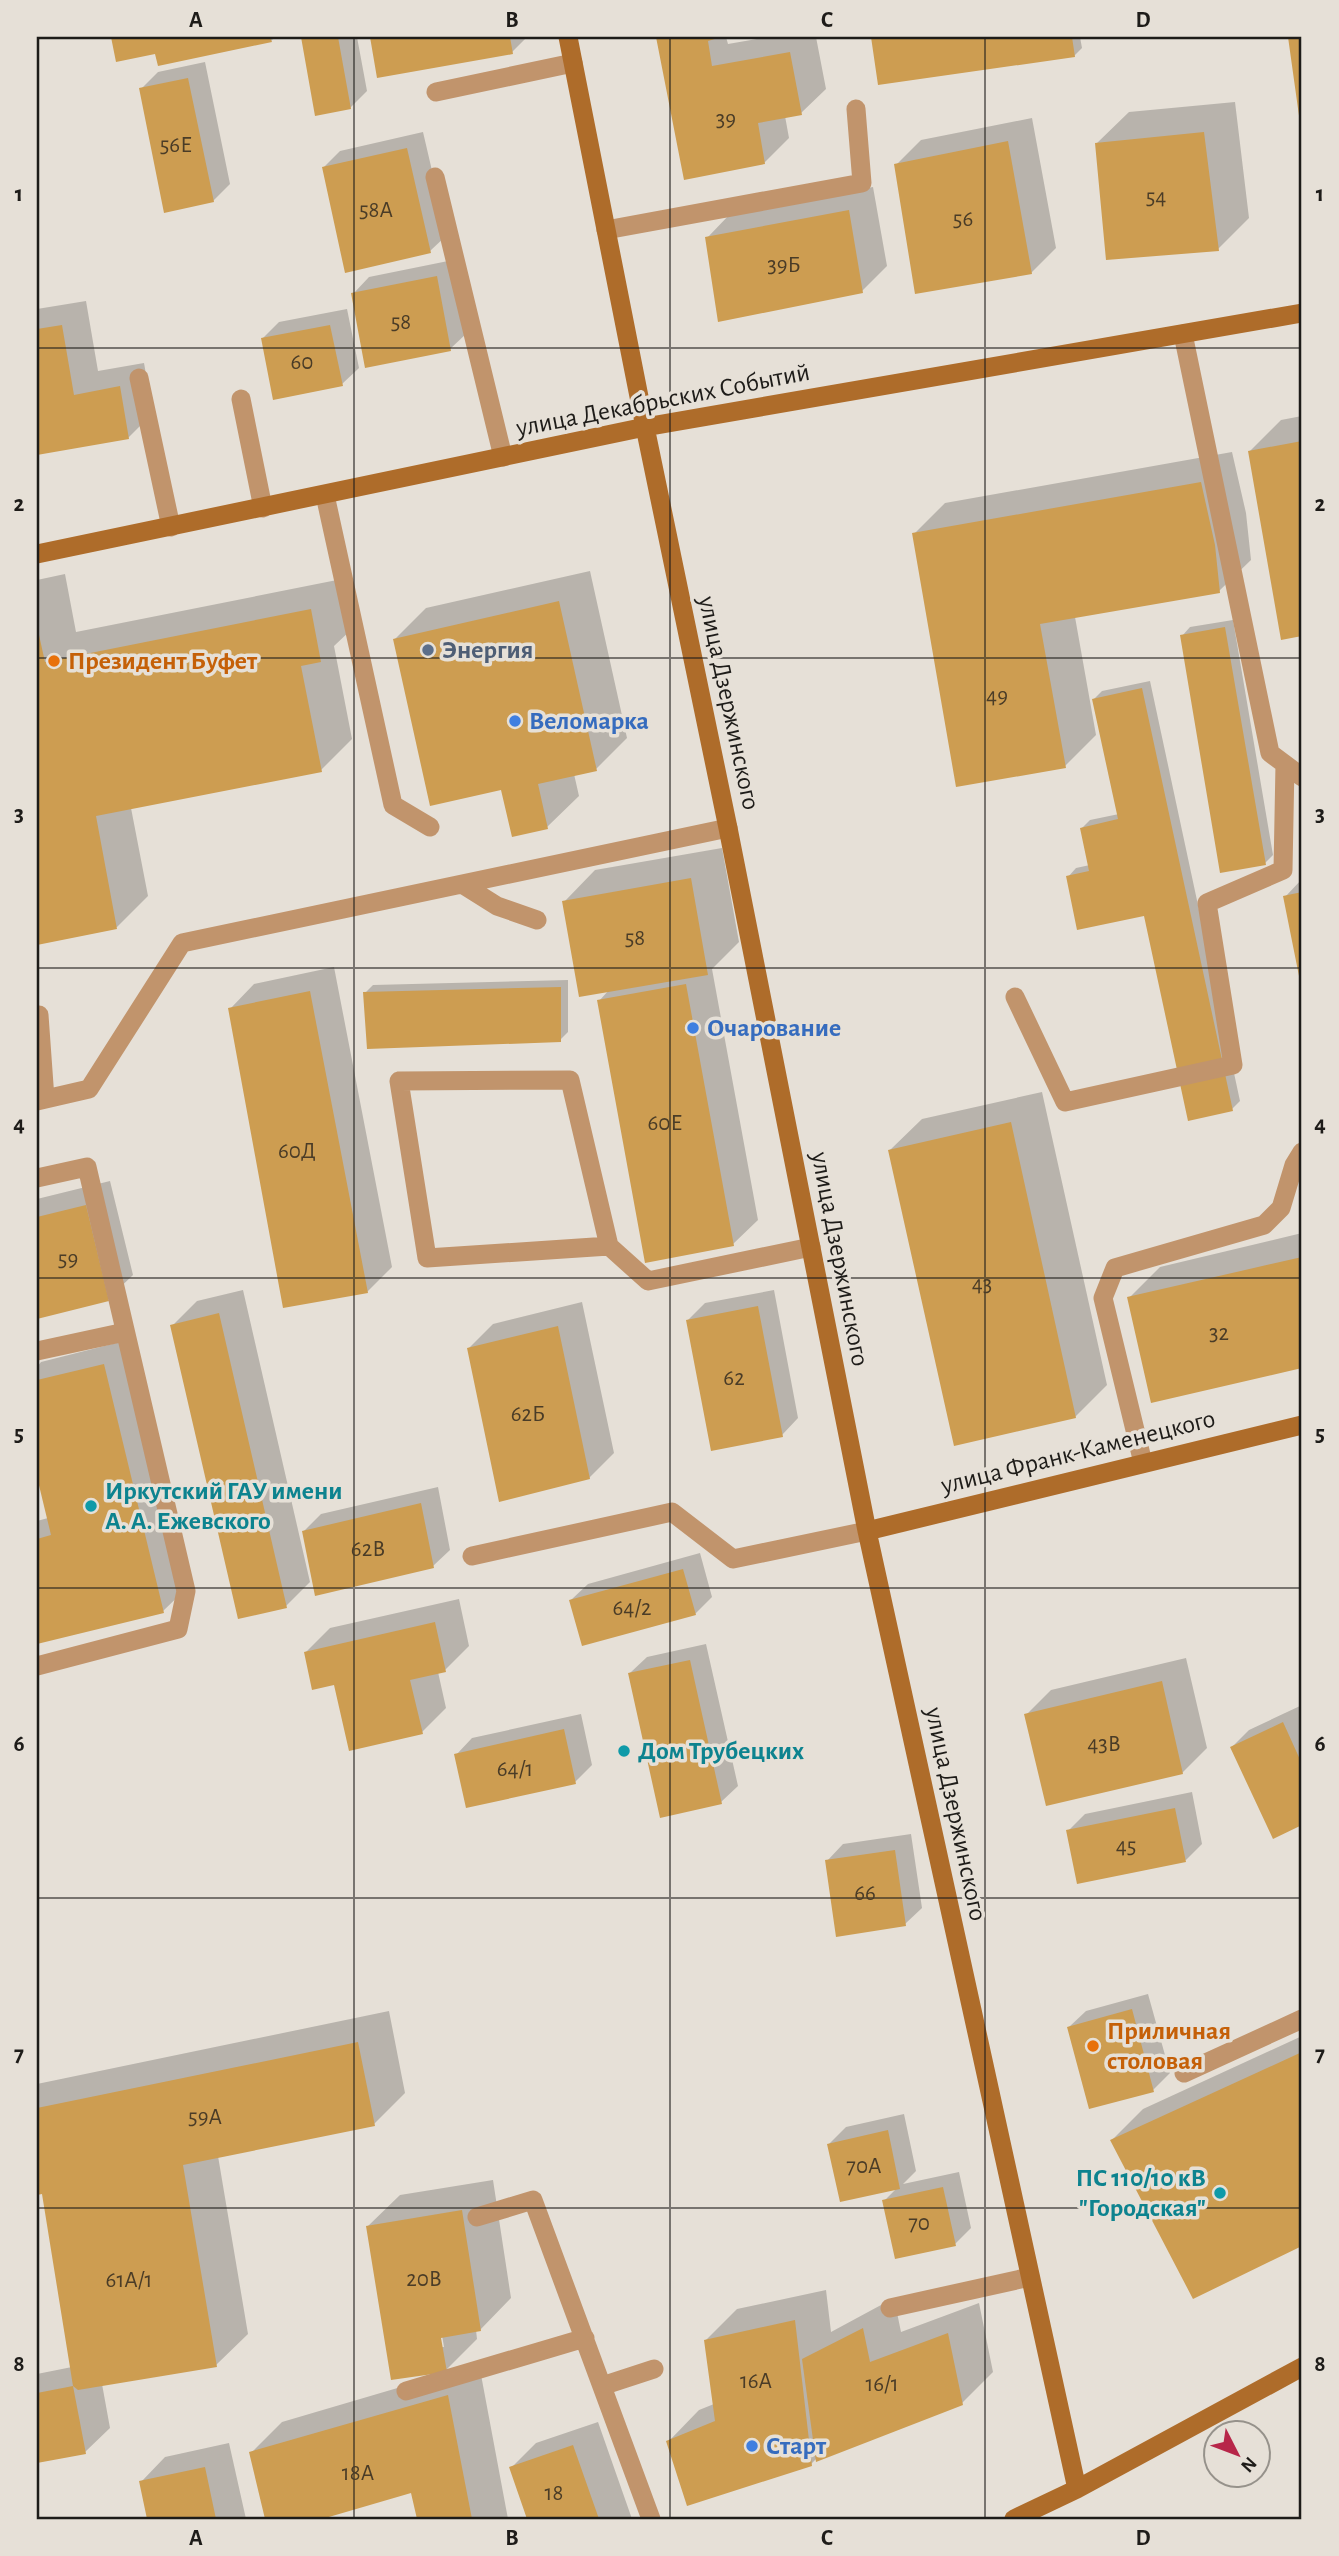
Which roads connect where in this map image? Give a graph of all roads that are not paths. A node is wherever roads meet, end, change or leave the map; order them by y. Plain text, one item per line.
1 (568, 37) edge
2 (573, 63) junction
3 (436, 92) dead end
4 (856, 109) dead end
5 (435, 177) dead end
6 (606, 230) junction
7 (1302, 313) edge
8 (1183, 334) junction
9 (139, 378) dead end
10 (241, 399) dead end
11 (645, 427) junction
12 (503, 457) junction
13 (325, 495) junction
14 (263, 508) junction
15 (171, 527) junction
16 (37, 554) edge
17 (1285, 764) junction
18 (1302, 777) edge
19 (430, 827) dead end
20 (728, 828) junction
21 (462, 884) junction
22 (537, 920) dead end
23 (1015, 997) dead end
24 (39, 1016) dead end
25 (41, 1100) edge
26 (1302, 1152) edge
27 (37, 1178) edge
28 (608, 1246) junction
29 (811, 1247) junction
30 (125, 1332) junction
31 (37, 1351) edge
32 (1302, 1425) edge
33 (1143, 1463) junction
34 (867, 1531) junction
35 (472, 1556) dead end
36 (37, 1666) edge
37 (1302, 2019) edge
38 (1184, 2073) dead end
39 (477, 2217) dead end
40 (1030, 2277) junction
41 (890, 2308) dead end
42 (584, 2338) junction
43 (1302, 2367) edge
44 (654, 2369) dead end
45 (602, 2386) junction
46 (406, 2391) dead end
47 (1077, 2489) junction
48 (651, 2519) edge
49 (1014, 2519) edge

1 - 2 main road, улица Дзержинского
2 - 3 lane
2 - 6 main road, улица Дзержинского
4 - 6 lane
5 - 12 lane
6 - 11 main road, улица Дзержинского
7 - 8 main road, улица Декабрьских Событий
8 - 11 main road, улица Декабрьских Событий
8 - 17 lane
9 - 15 lane
10 - 14 lane
11 - 12 main road, улица Декабрьских Событий
11 - 20 main road, улица Дзержинского
12 - 13 main road, улица Декабрьских Событий
13 - 14 main road, улица Декабрьских Событий
13 - 19 lane
14 - 15 main road, улица Декабрьских Событий
15 - 16 main road, улица Декабрьских Событий
17 - 18 lane
17 - 23 lane
20 - 21 lane
20 - 29 main road, улица Дзержинского
21 - 22 lane
21 - 25 lane
24 - 25 lane
26 - 33 lane
27 - 30 lane
28 - 28 lane
28 - 29 lane
29 - 34 main road, улица Дзержинского
30 - 31 lane
30 - 36 lane
32 - 33 main road, улица Франк-Каменецкого
33 - 34 main road, улица Франк-Каменецкого
34 - 35 lane
34 - 40 main road, улица Дзержинского
37 - 38 lane
39 - 42 lane
40 - 41 lane
40 - 47 main road, улица Дзержинского
42 - 45 lane
42 - 46 lane
43 - 47 main road
44 - 45 lane
45 - 48 lane
47 - 49 main road

